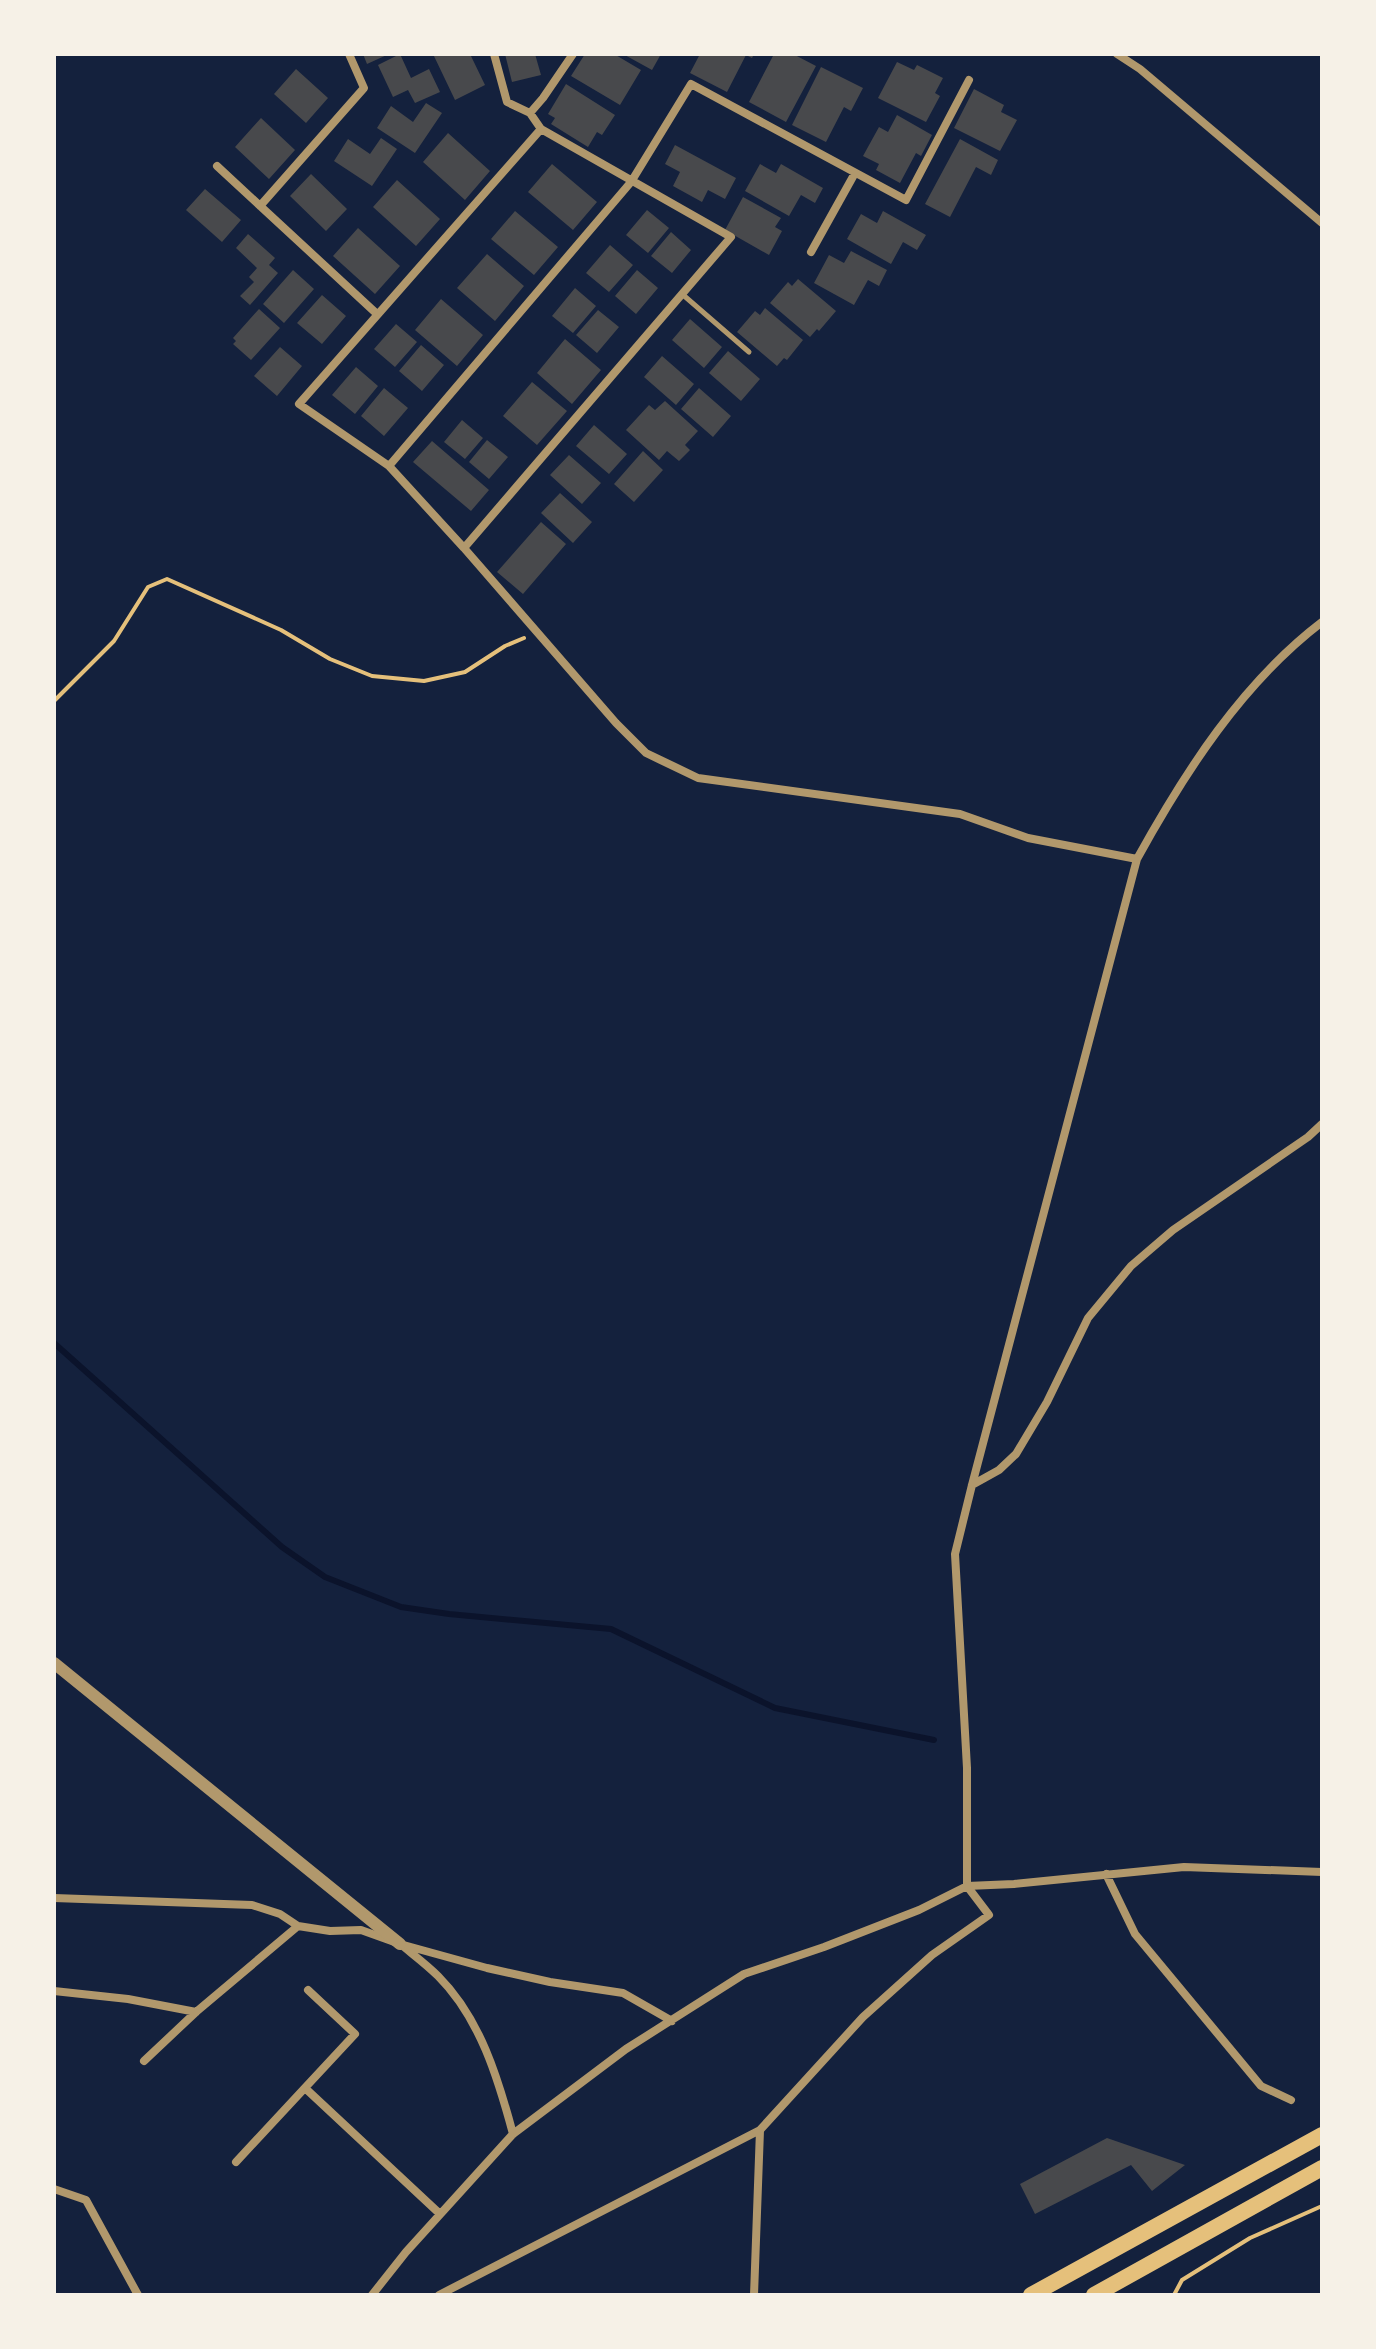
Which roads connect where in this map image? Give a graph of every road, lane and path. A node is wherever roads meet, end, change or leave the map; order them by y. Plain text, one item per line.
1 (349, 54) edge
2 (494, 54) edge
3 (573, 54) edge
4 (1117, 54) edge
5 (969, 80) dead end
6 (530, 113) junction
7 (541, 129) junction
8 (217, 166) dead end
9 (855, 173) junction
10 (631, 182) junction
11 (260, 206) junction
12 (1322, 223) edge
13 (811, 252) dead end
14 (682, 294) junction
15 (377, 314) junction
16 (749, 352) dead end
17 (389, 466) junction
18 (464, 548) junction
19 (1322, 622) edge
20 (537, 632) junction
21 (54, 701) edge
22 (1137, 859) junction
23 (1322, 1124) edge
24 (972, 1485) junction
25 (54, 1663) edge
26 (1322, 1872) edge
27 (1106, 1874) junction
28 (967, 1886) junction
29 (54, 1898) edge
30 (298, 1926) junction
31 (400, 1944) junction
32 (308, 1990) dead end
33 (54, 1991) edge
34 (196, 2012) junction
35 (672, 2021) junction
36 (144, 2061) dead end
37 (305, 2088) junction
38 (1291, 2100) dead end
39 (760, 2130) junction
40 (513, 2134) junction
41 (1322, 2135) edge
42 (236, 2162) dead end
43 (1322, 2168) edge
44 (54, 2189) edge
45 (1322, 2206) edge
46 (440, 2214) junction
47 (138, 2295) edge
48 (372, 2295) edge
49 (439, 2295) edge
50 (754, 2295) edge
51 (1031, 2295) edge
52 (1094, 2295) edge
53 (1174, 2295) edge

1 - 11 street
2 - 6 street
3 - 6 street
4 - 12 street
5 - 9 street
6 - 7 street
7 - 10 street
7 - 15 street
8 - 11 street
9 - 10 street
9 - 13 street
10 - 14 street
10 - 17 street
11 - 15 street
14 - 16 lane
14 - 18 street
15 - 17 street
17 - 18 street
18 - 20 street
19 - 22 street
20 - 21 path
20 - 22 street
22 - 24 street
23 - 24 street
24 - 28 street
25 - 31 street
26 - 27 street
27 - 28 street
27 - 38 street
28 - 35 street
28 - 39 street
29 - 30 street
30 - 31 street
30 - 34 street
31 - 35 street
31 - 40 street
32 - 37 street
33 - 34 street
34 - 36 street
35 - 40 street
37 - 42 street
37 - 46 street
39 - 49 street
39 - 50 street
40 - 46 street
41 - 51 main road
43 - 52 main road
44 - 47 street
45 - 53 path
46 - 48 street

